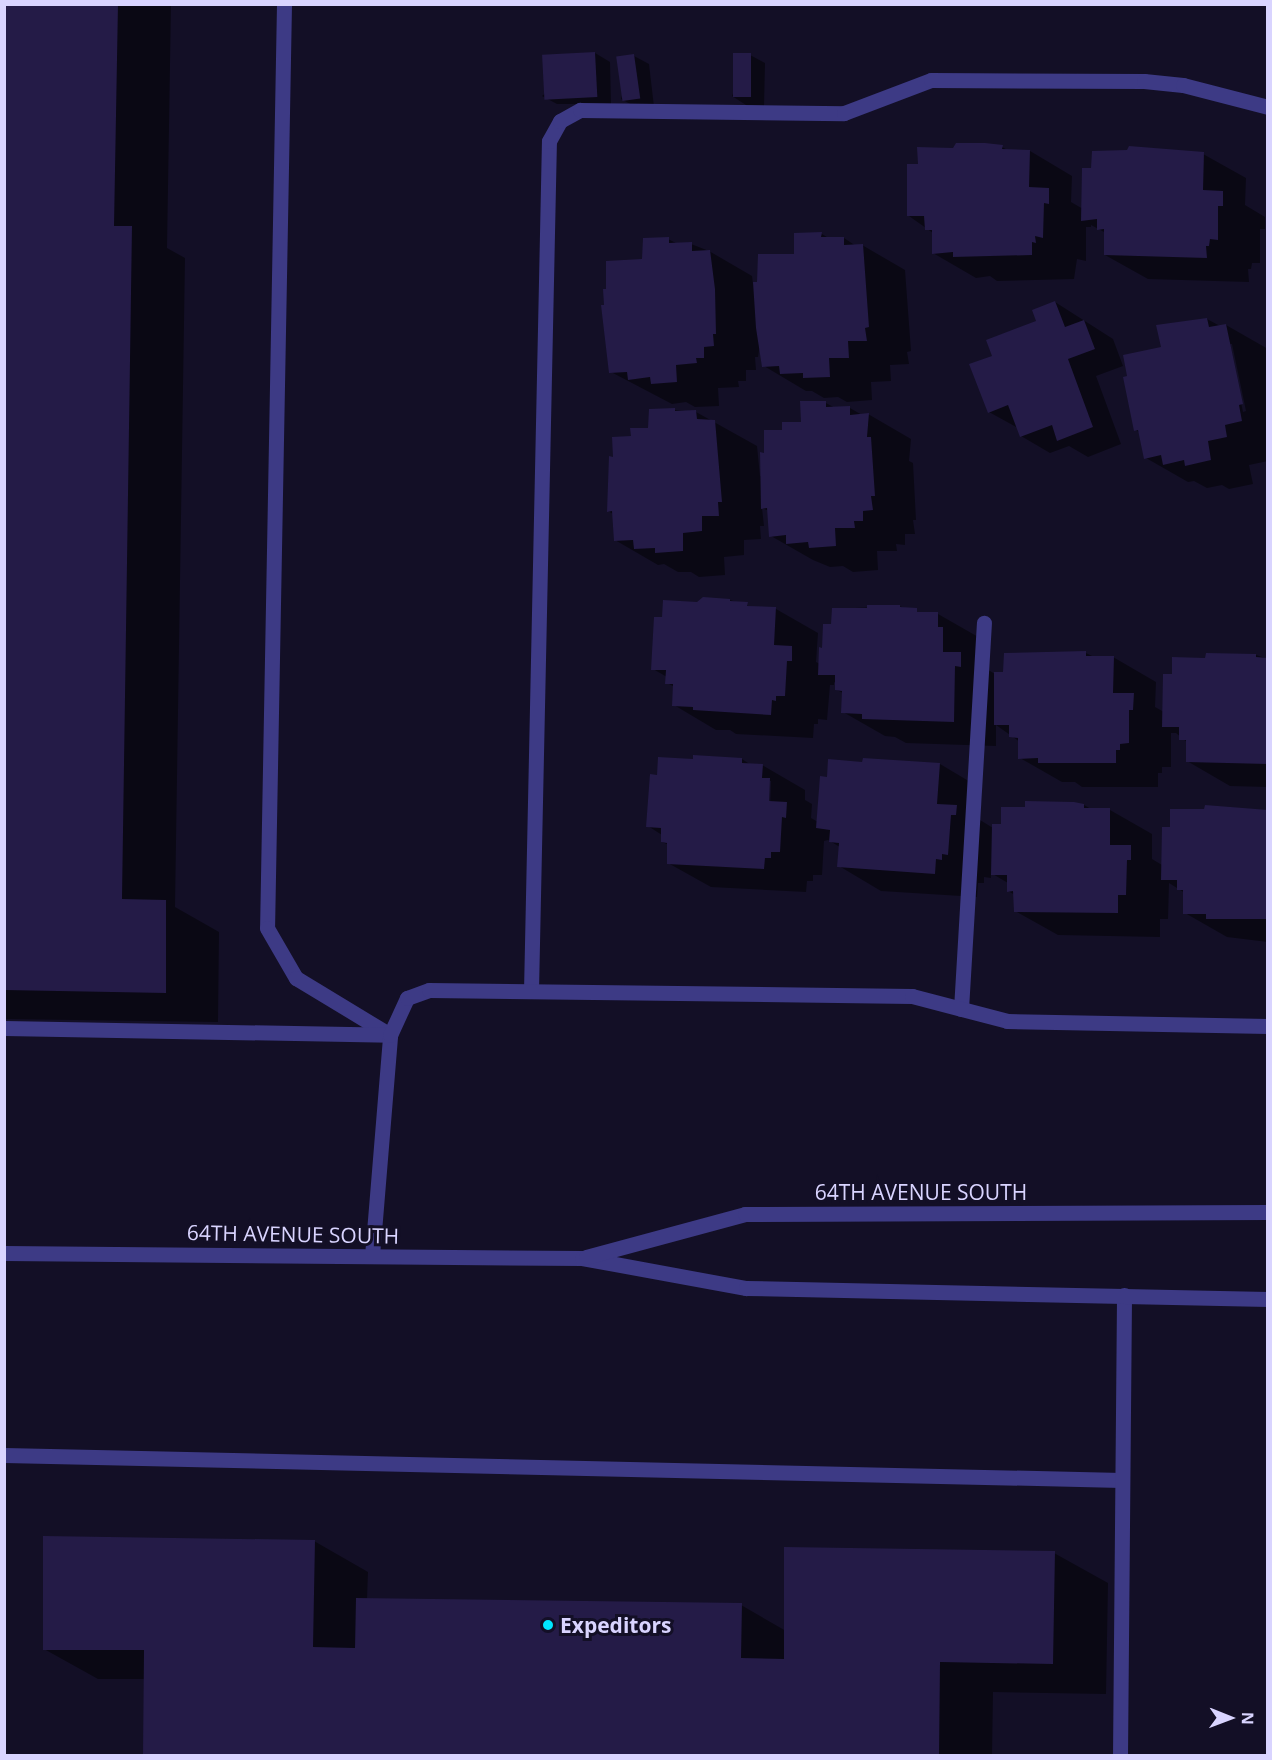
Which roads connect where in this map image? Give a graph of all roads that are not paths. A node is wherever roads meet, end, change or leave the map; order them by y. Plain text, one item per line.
1 (284, 4) edge
2 (1268, 107) edge
3 (984, 622) dead end
4 (531, 991) junction
5 (960, 1009) junction
6 (1268, 1026) edge
7 (4, 1028) edge
8 (390, 1035) junction
9 (1268, 1212) edge
10 (4, 1253) edge
11 (372, 1256) junction
12 (582, 1258) junction
13 (1124, 1295) junction
14 (1268, 1299) edge
15 (4, 1455) edge
16 (1122, 1480) junction
17 (1120, 1755) edge

1 - 8 street
2 - 4 street
3 - 5 street
4 - 5 street
4 - 8 street
5 - 6 street
7 - 8 street
8 - 11 street
9 - 12 street, 64TH AVENUE SOUTH
10 - 11 street, 64TH AVENUE SOUTH
11 - 12 street, 64TH AVENUE SOUTH
12 - 13 street, 64TH AVENUE SOUTH
13 - 14 street, 64TH AVENUE SOUTH
13 - 16 street
15 - 16 street
16 - 17 street

